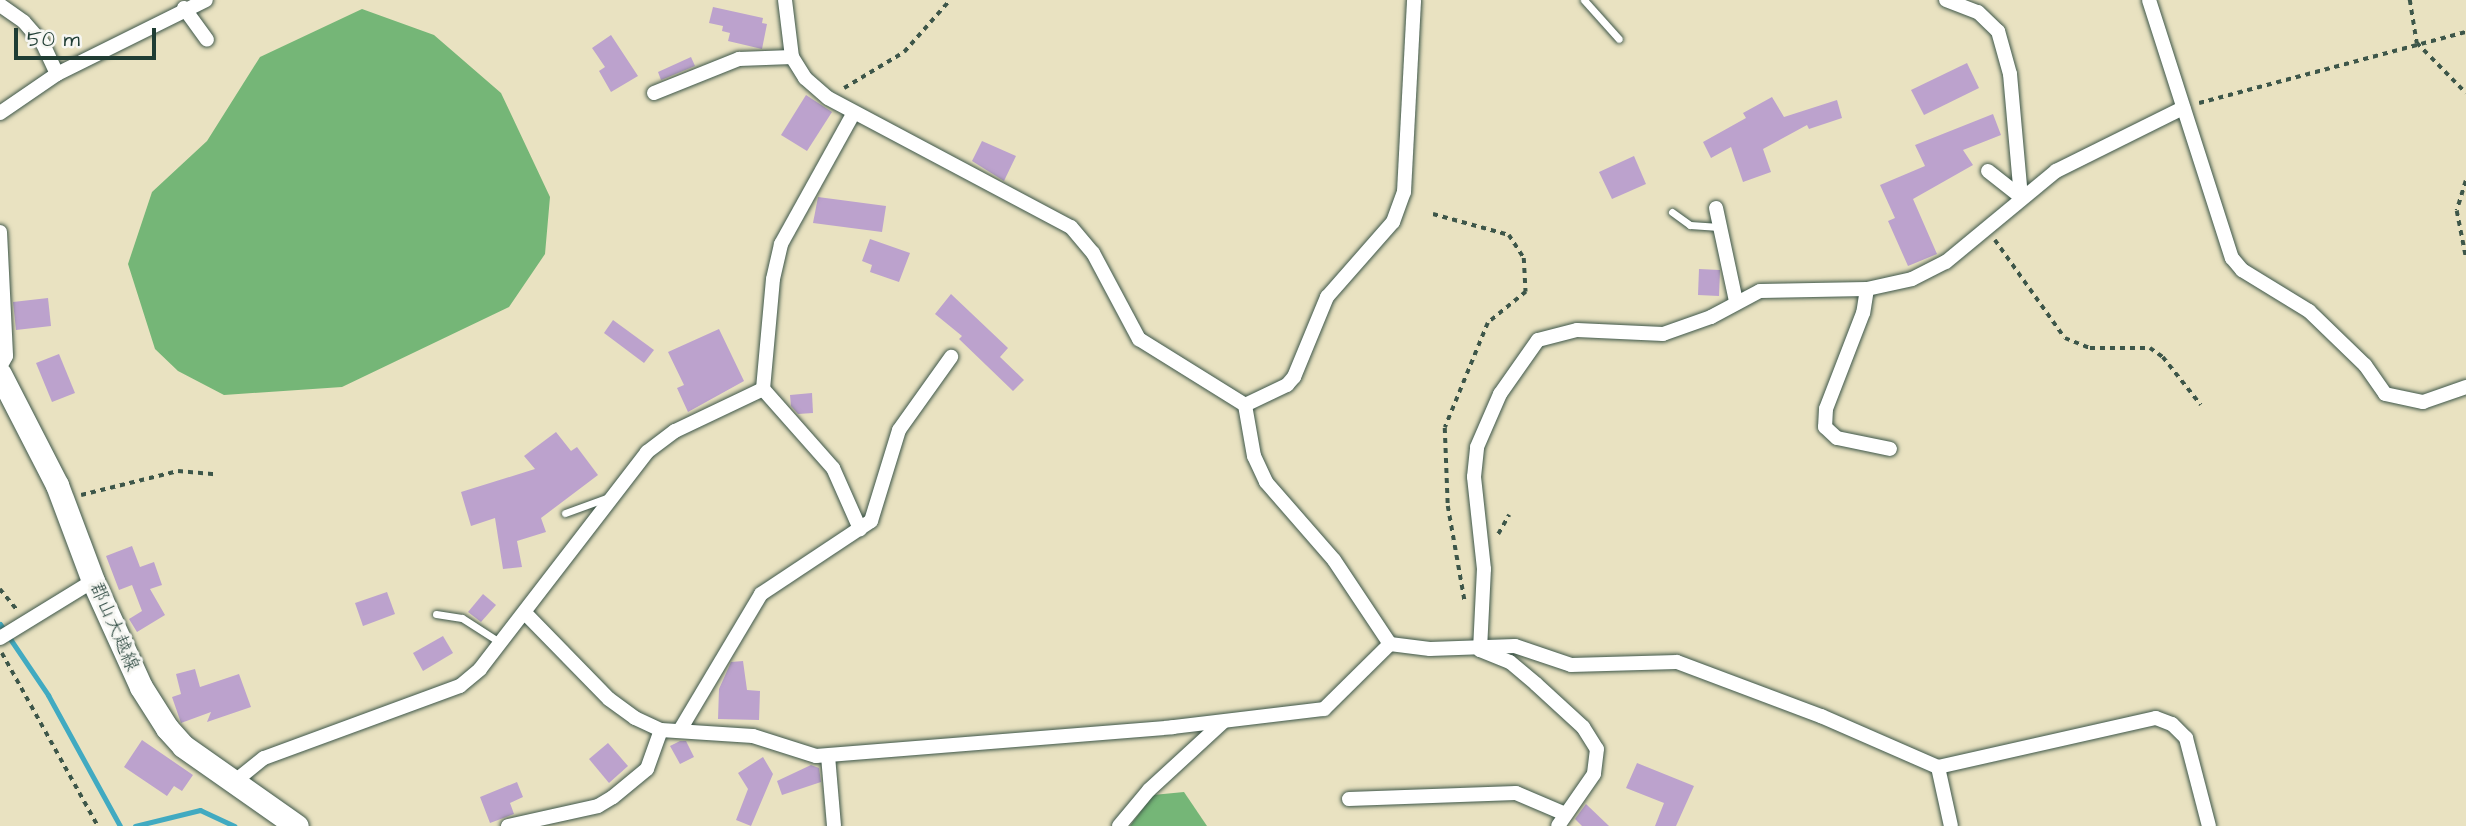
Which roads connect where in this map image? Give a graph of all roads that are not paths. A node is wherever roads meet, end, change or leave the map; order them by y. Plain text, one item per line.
1 (206, 0) edge
2 (785, 0) edge
3 (1414, 0) edge
4 (1584, 0) edge
5 (1946, 0) edge
6 (2149, 0) edge
7 (0, 5) edge
8 (184, 8) junction
9 (1619, 39) dead end
10 (207, 40) dead end
11 (792, 57) junction
12 (57, 74) junction
13 (654, 93) dead end
14 (2183, 108) junction
15 (0, 113) edge
16 (853, 114) junction
17 (1988, 171) dead end
18 (2021, 197) junction
19 (1716, 208) dead end
20 (1672, 212) dead end
21 (1720, 227) junction
22 (0, 232) edge
23 (1867, 289) junction
24 (1736, 301) junction
25 (950, 357) dead end
26 (0, 368) edge
27 (0, 374) edge
28 (2466, 387) edge
29 (763, 389) junction
30 (1245, 405) junction
31 (1891, 449) dead end
32 (609, 497) junction
33 (565, 513) dead end
34 (860, 529) junction
35 (93, 581) junction
36 (525, 612) junction
37 (436, 614) dead end
38 (0, 638) edge
39 (501, 643) junction
40 (1390, 644) junction
41 (1480, 650) junction
42 (1223, 722) junction
43 (661, 730) junction
44 (680, 730) junction
45 (828, 756) junction
46 (1938, 767) junction
47 (234, 782) junction
48 (1349, 799) dead end
49 (1560, 819) edge
50 (297, 826) edge
51 (508, 826) edge
52 (834, 826) edge
53 (1119, 826) edge
54 (1951, 826) edge
55 (2209, 826) edge

1 - 8 street
2 - 11 street
3 - 30 street
4 - 9 lane
5 - 18 street
6 - 14 street
7 - 12 street
8 - 10 street
8 - 12 street
11 - 13 street
11 - 16 street
12 - 15 street
14 - 18 street
14 - 28 street
16 - 29 street
16 - 30 street
17 - 18 street
18 - 23 street
19 - 21 street
20 - 21 lane
21 - 24 street
22 - 26 street
23 - 24 street
23 - 31 street
24 - 41 street
25 - 34 street
27 - 35 main road, 郡山大越線
29 - 32 street
29 - 34 street
30 - 40 street
32 - 33 lane
32 - 36 street
34 - 44 street
35 - 38 street
35 - 47 main road, 郡山大越線
36 - 39 street
36 - 43 street
37 - 39 lane
39 - 47 street
40 - 41 street
40 - 42 street
41 - 46 street
41 - 49 street
42 - 45 street
42 - 53 street
43 - 44 street
43 - 51 street
44 - 45 street
45 - 52 street
46 - 54 street
46 - 55 street
47 - 50 main road, 郡山大越線
48 - 49 street

